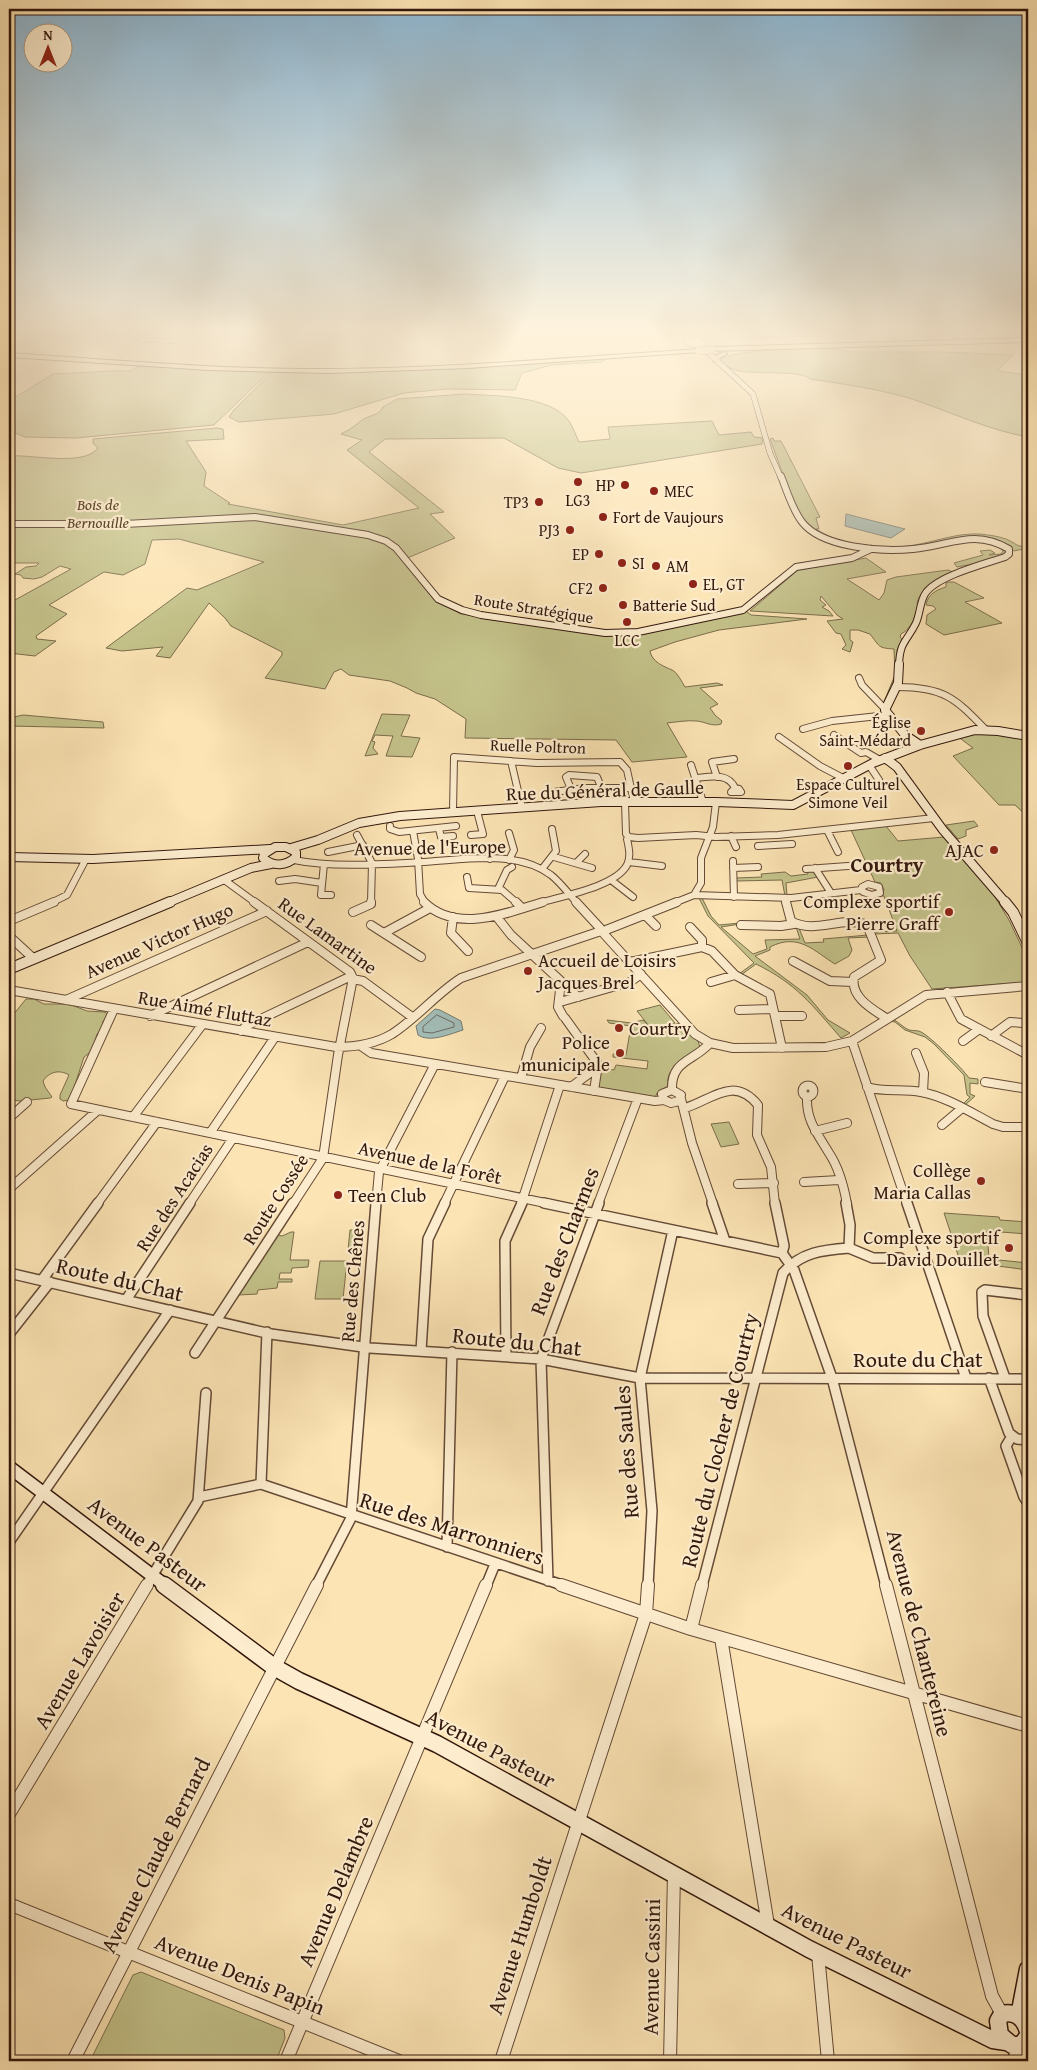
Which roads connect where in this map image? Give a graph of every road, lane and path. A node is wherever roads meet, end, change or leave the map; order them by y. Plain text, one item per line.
1 (762, 426) edge
2 (9, 524) edge
3 (896, 550) junction
4 (859, 551) junction
5 (859, 678) dead end
6 (897, 687) junction
7 (887, 712) junction
8 (804, 729) dead end
9 (986, 730) junction
10 (834, 735) dead end
11 (1028, 736) edge
12 (779, 737) dead end
13 (916, 746) junction
14 (734, 759) dead end
15 (882, 759) junction
16 (512, 760) junction
17 (869, 765) junction
18 (691, 766) dead end
19 (717, 777) junction
20 (695, 778) junction
21 (843, 778) junction
22 (879, 780) dead end
23 (601, 787) junction
24 (631, 788) junction
25 (735, 788) dead end
26 (571, 789) junction
27 (546, 793) dead end
28 (624, 802) junction
29 (634, 802) junction
30 (703, 802) junction
31 (716, 802) junction
32 (522, 808) junction
33 (477, 811) junction
34 (453, 812) junction
35 (934, 818) junction
36 (390, 826) dead end
37 (456, 826) dead end
38 (439, 829) junction
39 (552, 829) dead end
40 (826, 830) junction
41 (413, 831) junction
42 (509, 833) dead end
43 (357, 835) dead end
44 (470, 835) dead end
45 (778, 835) junction
46 (453, 836) dead end
47 (629, 836) junction
48 (708, 836) junction
49 (731, 836) junction
50 (555, 838) junction
51 (565, 838) dead end
52 (792, 844) dead end
53 (362, 845) junction
54 (782, 845) junction
55 (758, 846) dead end
56 (736, 847) dead end
57 (487, 848) dead end
58 (270, 849) junction
59 (243, 851) junction
60 (328, 852) dead end
61 (838, 852) dead end
62 (294, 854) junction
63 (585, 854) dead end
64 (554, 856) junction
65 (9, 857) edge
66 (263, 858) junction
67 (490, 859) junction
68 (86, 860) junction
69 (417, 862) junction
70 (577, 862) junction
71 (629, 862) junction
72 (372, 863) junction
73 (511, 863) junction
74 (271, 864) junction
75 (324, 864) junction
76 (862, 865) dead end
77 (662, 866) dead end
78 (758, 867) dead end
79 (251, 868) junction
80 (592, 868) dead end
81 (816, 868) junction
82 (542, 869) junction
83 (806, 869) dead end
84 (467, 876) dead end
85 (224, 879) junction
86 (611, 880) junction
87 (279, 881) dead end
88 (322, 883) junction
89 (499, 887) junction
90 (861, 890) dead end
91 (831, 893) junction
92 (331, 895) dead end
93 (570, 895) junction
94 (694, 895) junction
95 (633, 897) dead end
96 (734, 897) junction
97 (785, 898) junction
98 (430, 908) junction
99 (522, 908) junction
100 (267, 911) junction
101 (353, 912) dead end
102 (645, 915) junction
103 (496, 916) junction
104 (453, 917) junction
105 (9, 920) edge
106 (794, 924) junction
107 (371, 925) dead end
108 (741, 925) dead end
109 (656, 926) dead end
110 (690, 927) dead end
111 (602, 931) junction
112 (384, 933) junction
113 (10, 938) edge
114 (308, 942) junction
115 (1028, 943) edge
116 (702, 947) junction
117 (468, 951) dead end
118 (530, 954) junction
119 (421, 957) dead end
120 (34, 959) junction
121 (793, 960) dead end
122 (630, 962) junction
123 (9, 969) edge
124 (641, 974) junction
125 (735, 975) junction
126 (353, 978) junction
127 (561, 982) junction
128 (711, 982) dead end
129 (853, 982) junction
130 (1028, 986) edge
131 (9, 990) edge
132 (947, 992) junction
133 (578, 997) junction
134 (66, 1000) junction
135 (560, 1002) junction
136 (114, 1009) junction
137 (739, 1010) dead end
138 (774, 1012) junction
139 (150, 1016) junction
140 (802, 1016) dead end
141 (412, 1017) junction
142 (886, 1018) junction
143 (1024, 1023) dead end
144 (202, 1025) junction
145 (541, 1028) dead end
146 (978, 1030) junction
147 (241, 1031) junction
148 (991, 1036) junction
149 (275, 1037) junction
150 (852, 1041) junction
151 (963, 1041) dead end
152 (710, 1043) junction
153 (362, 1046) junction
154 (339, 1047) junction
155 (782, 1048) junction
156 (916, 1053) dead end
157 (1028, 1055) edge
158 (435, 1064) junction
159 (598, 1068) junction
160 (504, 1076) junction
161 (521, 1078) junction
162 (985, 1082) dead end
163 (560, 1085) junction
164 (571, 1087) junction
165 (867, 1087) junction
166 (1028, 1089) edge
167 (594, 1090) junction
168 (672, 1090) junction
169 (884, 1092) junction
170 (922, 1092) junction
171 (807, 1097) dead end
172 (638, 1098) junction
173 (681, 1099) junction
174 (872, 1099) junction
175 (664, 1100) junction
176 (27, 1102) dead end
177 (685, 1108) junction
178 (961, 1108) junction
179 (98, 1110) junction
180 (133, 1117) junction
181 (9, 1118) edge
182 (157, 1122) junction
183 (847, 1123) dead end
184 (942, 1125) dead end
185 (1028, 1127) edge
186 (815, 1131) junction
187 (210, 1133) junction
188 (233, 1138) junction
189 (324, 1157) junction
190 (379, 1168) junction
191 (840, 1180) junction
192 (804, 1182) dead end
193 (774, 1183) junction
194 (453, 1184) junction
195 (738, 1184) dead end
196 (9, 1189) edge
197 (524, 1198) junction
198 (594, 1213) junction
199 (673, 1230) junction
200 (725, 1241) junction
201 (849, 1248) junction
202 (782, 1253) junction
203 (900, 1258) dead end
204 (790, 1263) junction
205 (9, 1273) edge
206 (46, 1281) junction
207 (1028, 1295) edge
208 (126, 1300) junction
209 (170, 1310) junction
210 (220, 1316) junction
211 (267, 1332) junction
212 (9, 1334) edge
213 (364, 1346) junction
214 (422, 1351) junction
215 (452, 1352) junction
216 (195, 1353) dead end
217 (506, 1356) junction
218 (541, 1359) junction
219 (640, 1378) junction
220 (755, 1378) junction
221 (832, 1378) junction
222 (966, 1378) junction
223 (989, 1378) junction
224 (1005, 1378) junction
225 (1028, 1379) edge
226 (206, 1393) dead end
227 (1012, 1436) junction
228 (1028, 1440) edge
229 (9, 1467) edge
230 (261, 1484) junction
231 (42, 1494) junction
232 (199, 1497) junction
233 (1028, 1503) edge
234 (351, 1515) junction
235 (9, 1542) edge
236 (447, 1547) junction
237 (495, 1564) junction
238 (153, 1577) junction
239 (548, 1581) junction
240 (646, 1614) junction
241 (691, 1629) junction
242 (722, 1638) junction
243 (274, 1668) junction
244 (913, 1692) junction
245 (1028, 1726) edge
246 (422, 1737) junction
247 (9, 1814) edge
248 (578, 1822) junction
249 (674, 1874) junction
250 (9, 1904) edge
251 (768, 1927) junction
252 (129, 1952) junction
253 (818, 1954) junction
254 (1028, 1969) edge
255 (303, 2022) junction
256 (1012, 2022) edge
257 (978, 2031) junction
258 (1017, 2046) edge
259 (73, 2061) edge
260 (286, 2061) edge
261 (399, 2061) edge
262 (501, 2061) edge
263 (670, 2061) edge
264 (828, 2061) edge

1 - 4 street
2 - 4 street, Route Stratégique
3 - 4 street
3 - 4 street, Route Stratégique
3 - 6 street
5 - 7 street
6 - 7 street
6 - 9 street
7 - 8 street
7 - 13 street
9 - 11 street, Rue du Général de Gaulle
9 - 13 street, Rue du Général de Gaulle
10 - 15 street
12 - 21 street
13 - 15 street, Rue du Général de Gaulle
14 - 19 street
15 - 17 street, Rue du Général de Gaulle
15 - 35 street
16 - 24 street, Ruelle Poltron
16 - 32 street
16 - 34 street, Ruelle Poltron
17 - 21 street, Rue du Général de Gaulle
17 - 22 street
18 - 20 street
19 - 20 street
19 - 25 street
20 - 30 street
21 - 31 street, Rue du Général de Gaulle
23 - 24 street
23 - 26 street
23 - 26 street
24 - 29 street
26 - 27 street
28 - 29 street, Rue du Général de Gaulle
28 - 32 street, Rue du Général de Gaulle
28 - 47 street
29 - 30 street, Rue du Général de Gaulle
30 - 31 street, Rue du Général de Gaulle
31 - 48 street
32 - 33 street, Rue du Général de Gaulle
33 - 34 street, Rue du Général de Gaulle
33 - 44 street
34 - 62 street, Rue du Général de Gaulle
35 - 40 street
35 - 115 street
36 - 41 street
37 - 38 street
38 - 41 street
38 - 46 street
39 - 50 street
40 - 45 street
40 - 61 street
41 - 69 street
42 - 73 street
43 - 53 street
45 - 49 street
45 - 54 street
47 - 48 street
47 - 71 street
48 - 49 street
48 - 94 street
49 - 56 street
50 - 51 street
50 - 64 street
52 - 54 street
53 - 60 street
53 - 72 street
54 - 55 street
57 - 67 street
58 - 59 street
58 - 62 street
58 - 66 street
59 - 66 street
59 - 68 street
62 - 74 street
62 - 75 street, Avenue de l'Europe
63 - 70 street
64 - 70 street
64 - 82 street
65 - 68 street
66 - 74 street
66 - 79 street
67 - 69 street, Avenue de l'Europe
67 - 73 street, Avenue de l'Europe
68 - 105 street
69 - 72 street, Avenue de l'Europe
69 - 98 street
70 - 80 street
71 - 77 street
71 - 86 street
72 - 75 street, Avenue de l'Europe
72 - 101 street
73 - 82 street, Avenue de l'Europe
73 - 89 street
74 - 79 street
75 - 88 street
76 - 81 street
78 - 96 street
79 - 85 street
81 - 83 street
81 - 91 street
82 - 93 street, Avenue de l'Europe
84 - 89 street
85 - 100 street, Rue Lamartine
85 - 120 street
86 - 93 street
86 - 95 street
87 - 88 street
88 - 92 street
89 - 99 street
90 - 91 street
91 - 97 street
93 - 99 street
93 - 111 street, Avenue de l'Europe
94 - 96 street
94 - 102 street
96 - 97 street
97 - 106 street
98 - 104 street
98 - 112 street
99 - 103 street
100 - 114 street, Rue Lamartine
100 - 134 street, Avenue Victor Hugo
102 - 109 street
102 - 111 street
103 - 104 street
103 - 118 street
104 - 117 street
106 - 108 street
106 - 129 street
107 - 112 street
110 - 116 street
111 - 118 street
111 - 122 street, Avenue de l'Europe
112 - 119 street
113 - 120 street
114 - 126 street, Rue Lamartine
114 - 139 street
116 - 122 street
116 - 125 street
118 - 127 street
118 - 141 street
120 - 123 street
121 - 129 street
122 - 124 street, Avenue de l'Europe
124 - 133 street
124 - 152 street, Avenue de l'Europe
125 - 128 street
125 - 138 street
126 - 141 street, Rue Lamartine
126 - 147 street
126 - 154 street, Route Cossée
127 - 133 street
127 - 135 street
129 - 142 street
130 - 132 street
131 - 134 street, Rue Aimé Fluttaz
132 - 142 street
132 - 146 street
133 - 135 street
134 - 136 street, Rue Aimé Fluttaz
135 - 159 street
136 - 139 street, Rue Aimé Fluttaz
136 - 179 street, Avenue de la Forêt
137 - 138 street
138 - 140 street
138 - 155 street
139 - 144 street, Rue Aimé Fluttaz
141 - 153 street
142 - 150 street
143 - 148 street
144 - 147 street, Rue Aimé Fluttaz
144 - 180 street
145 - 161 street
146 - 148 street
146 - 151 street
147 - 149 street, Rue Aimé Fluttaz
148 - 157 street
149 - 154 street, Rue Aimé Fluttaz
149 - 187 street
150 - 155 street
150 - 165 street
152 - 155 street
152 - 168 street
153 - 154 street, Rue Aimé Fluttaz
153 - 158 street
154 - 189 street, Route Cossée
156 - 170 street
158 - 160 street
158 - 190 street, Rue des Chênes
159 - 164 street
159 - 167 street
160 - 161 street
160 - 194 street
161 - 163 street
162 - 166 street
163 - 164 street
163 - 197 street
164 - 167 street
165 - 169 street
165 - 174 street
167 - 172 street
168 - 173 street
168 - 175 street
169 - 170 street
169 - 174 street
170 - 178 street
171 - 186 street
172 - 175 street
172 - 198 street, Rue des Charmes
173 - 175 street
173 - 177 street
174 - 222 street
176 - 181 street
177 - 193 street
177 - 200 street
178 - 184 street
178 - 185 street
179 - 180 street, Avenue de la Forêt
179 - 196 street
180 - 182 street, Avenue de la Forêt
182 - 187 street, Avenue de la Forêt
182 - 206 street
183 - 186 street
186 - 191 street
187 - 188 street, Avenue de la Forêt
188 - 189 street, Avenue de la Forêt
188 - 208 street, Rue des Acacias
189 - 190 street, Avenue de la Forêt
189 - 210 street, Route Cossée
190 - 194 street, Avenue de la Forêt
190 - 213 street, Rue des Chênes
191 - 192 street
191 - 201 street
193 - 195 street
193 - 202 street
194 - 197 street, Avenue de la Forêt
194 - 214 street
197 - 198 street, Avenue de la Forêt
197 - 217 street
198 - 199 street, Avenue de la Forêt
198 - 218 street, Rue des Charmes
199 - 200 street, Avenue de la Forêt
199 - 219 street, Rue des Saules
200 - 202 street, Avenue de la Forêt
201 - 203 street
201 - 204 street
202 - 204 street, Avenue de Chantereine
204 - 220 street, Route du Clocher de Courtry
204 - 221 street, Avenue de Chantereine
205 - 206 street, Route du Chat
206 - 208 street, Route du Chat
206 - 212 street
207 - 224 street
208 - 209 street, Route du Chat
209 - 210 street, Route du Chat
209 - 231 street
210 - 211 street, Route du Chat
210 - 216 street, Route Cossée
211 - 213 street, Route du Chat
211 - 230 street
213 - 214 street, Route du Chat
213 - 234 street, Rue des Chênes
214 - 215 street, Route du Chat
215 - 217 street, Route du Chat
215 - 236 street
217 - 218 street, Route du Chat
218 - 219 street, Route du Chat
218 - 239 street, Rue des Charmes
219 - 220 street, Route du Chat
219 - 240 street, Rue des Saules
220 - 221 street, Route du Chat
220 - 241 street, Route du Clocher de Courtry
221 - 222 street, Route du Chat
221 - 244 street, Avenue de Chantereine
222 - 223 street, Route du Chat
223 - 224 street, Route du Chat
223 - 227 street
224 - 225 street, Route du Chat
226 - 232 street
227 - 228 street
227 - 233 street
229 - 231 street, Avenue Pasteur
230 - 232 street
230 - 234 street, Rue des Marronniers
231 - 235 street
231 - 238 street, Avenue Pasteur
232 - 238 street, Avenue Lavoisier
234 - 236 street, Rue des Marronniers
234 - 243 street, Avenue Claude Bernard
236 - 237 street, Rue des Marronniers
237 - 239 street, Rue des Marronniers
237 - 246 street, Avenue Delambre
238 - 243 street, Avenue Pasteur
238 - 247 street, Avenue Lavoisier
239 - 240 street, Rue des Marronniers
240 - 241 street, Rue des Marronniers
240 - 248 street, Rue des Saules
241 - 242 street, Rue des Marronniers
242 - 244 street, Rue des Marronniers
242 - 251 street
243 - 246 street, Avenue Pasteur
243 - 252 street, Avenue Claude Bernard
244 - 245 street, Rue des Marronniers
244 - 256 street, Avenue de Chantereine
246 - 248 street, Avenue Pasteur
246 - 255 street, Avenue Delambre
248 - 249 street, Avenue Pasteur
248 - 262 street, Avenue Humboldt
249 - 251 street, Avenue Pasteur
249 - 263 street, Avenue Cassini
250 - 252 street, Avenue Denis Papin
251 - 253 street, Avenue Pasteur
252 - 255 street, Avenue Denis Papin
252 - 259 street, Avenue Claude Bernard
253 - 257 street, Avenue Pasteur
253 - 264 street
254 - 256 street
255 - 260 street, Avenue Delambre
255 - 261 street, Avenue Denis Papin
256 - 257 street
256 - 258 street
257 - 258 street, Avenue Pasteur

